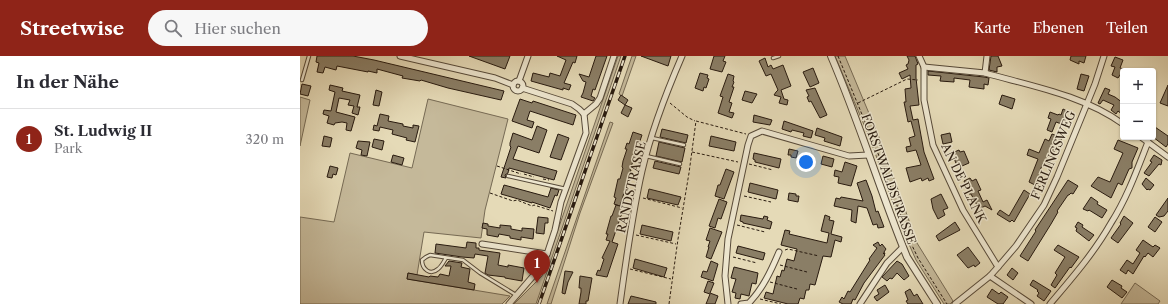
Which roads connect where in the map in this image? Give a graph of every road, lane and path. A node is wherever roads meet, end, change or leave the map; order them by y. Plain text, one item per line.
1 (309, 56) edge
2 (400, 56) edge
3 (528, 56) edge
4 (614, 56) edge
5 (682, 56) edge
6 (779, 56) edge
7 (831, 56) edge
8 (838, 56) edge
9 (919, 56) edge
10 (987, 56) edge
11 (1104, 56) edge
12 (773, 58) dead end
13 (924, 67) junction
14 (985, 73) junction
15 (302, 80) dead end
16 (924, 80) junction
17 (519, 81) junction
18 (513, 85) junction
19 (522, 88) junction
20 (663, 99) junction
21 (858, 103) junction
22 (1086, 103) junction
23 (584, 114) junction
24 (696, 121) junction
25 (1120, 122) edge
26 (752, 136) junction
27 (652, 138) junction
28 (1145, 140) edge
29 (1148, 142) junction
30 (684, 145) dead end
31 (692, 152) junction
32 (868, 155) junction
33 (646, 156) junction
34 (1168, 157) edge
35 (745, 163) junction
36 (680, 164) dead end
37 (497, 166) dead end
38 (773, 170) dead end
39 (508, 176) dead end
40 (536, 178) dead end
41 (542, 179) dead end
42 (554, 185) junction
43 (566, 189) junction
44 (490, 193) dead end
45 (738, 194) junction
46 (637, 197) junction
47 (771, 202) dead end
48 (683, 208) junction
49 (554, 212) dead end
50 (732, 224) junction
51 (765, 232) dead end
52 (630, 233) junction
53 (482, 244) dead end
54 (677, 244) junction
55 (903, 247) junction
56 (779, 252) joint
57 (547, 254) junction
58 (727, 255) junction
59 (819, 256) dead end
60 (446, 258) junction
61 (757, 263) dead end
62 (774, 263) junction
63 (625, 267) junction
64 (998, 267) junction
65 (807, 272) dead end
66 (990, 276) junction
67 (672, 279) junction
68 (767, 280) junction
69 (797, 289) dead end
70 (517, 296) junction
71 (756, 296) junction
72 (509, 304) edge
73 (620, 304) edge
74 (669, 304) edge
75 (728, 304) edge
76 (741, 304) edge
77 (781, 304) edge
78 (860, 304) edge
79 (937, 304) edge
80 (947, 304) edge
81 (955, 304) edge
82 (1031, 304) edge
83 (1050, 304) edge

1 - 15 lane
2 - 18 street
3 - 17 street
4 - 23 street
5 - 20 street, RANDSTRASSE
6 - 12 lane
7 - 32 street, FORSTWALDSTRASSE
8 - 21 path
9 - 13 street, AN DE PLANK
10 - 14 street
11 - 22 street, FERLINGSWEG
13 - 14 street
13 - 16 street, AN DE PLANK
14 - 22 street
16 - 21 path
16 - 64 street, AN DE PLANK
17 - 18 street
17 - 19 street
18 - 19 street
19 - 23 street
20 - 24 path
20 - 27 street, RANDSTRASSE
21 - 80 path
22 - 25 street
22 - 64 street, FERLINGSWEG
23 - 43 street
24 - 26 path
24 - 31 path
26 - 32 street
26 - 35 street
27 - 30 lane
27 - 33 street, RANDSTRASSE
28 - 29 street
29 - 34 street
29 - 83 street
31 - 35 path
31 - 48 path
32 - 55 street, FORSTWALDSTRASSE
33 - 36 lane
33 - 46 street, RANDSTRASSE
35 - 38 path
35 - 45 street
37 - 40 path
39 - 42 lane
41 - 42 path
42 - 43 lane
43 - 57 street
44 - 49 path
45 - 47 path
45 - 50 street
46 - 48 path
46 - 52 street, RANDSTRASSE
48 - 54 path
50 - 51 path
50 - 58 street
52 - 54 path
52 - 63 street, RANDSTRASSE
53 - 57 street
54 - 67 path
55 - 78 street
55 - 79 street, FORSTWALDSTRASSE
56 - 59 path
56 - 62 street
57 - 70 street
58 - 61 path
58 - 75 street
60 - 60 lane
60 - 70 lane
62 - 65 path
62 - 68 street
63 - 67 path
63 - 73 street, RANDSTRASSE
64 - 66 street, FERLINGSWEG
66 - 81 street, FERLINGSWEG
66 - 82 street
67 - 74 path
68 - 69 path
68 - 71 street
70 - 72 street
71 - 76 street
71 - 77 path

